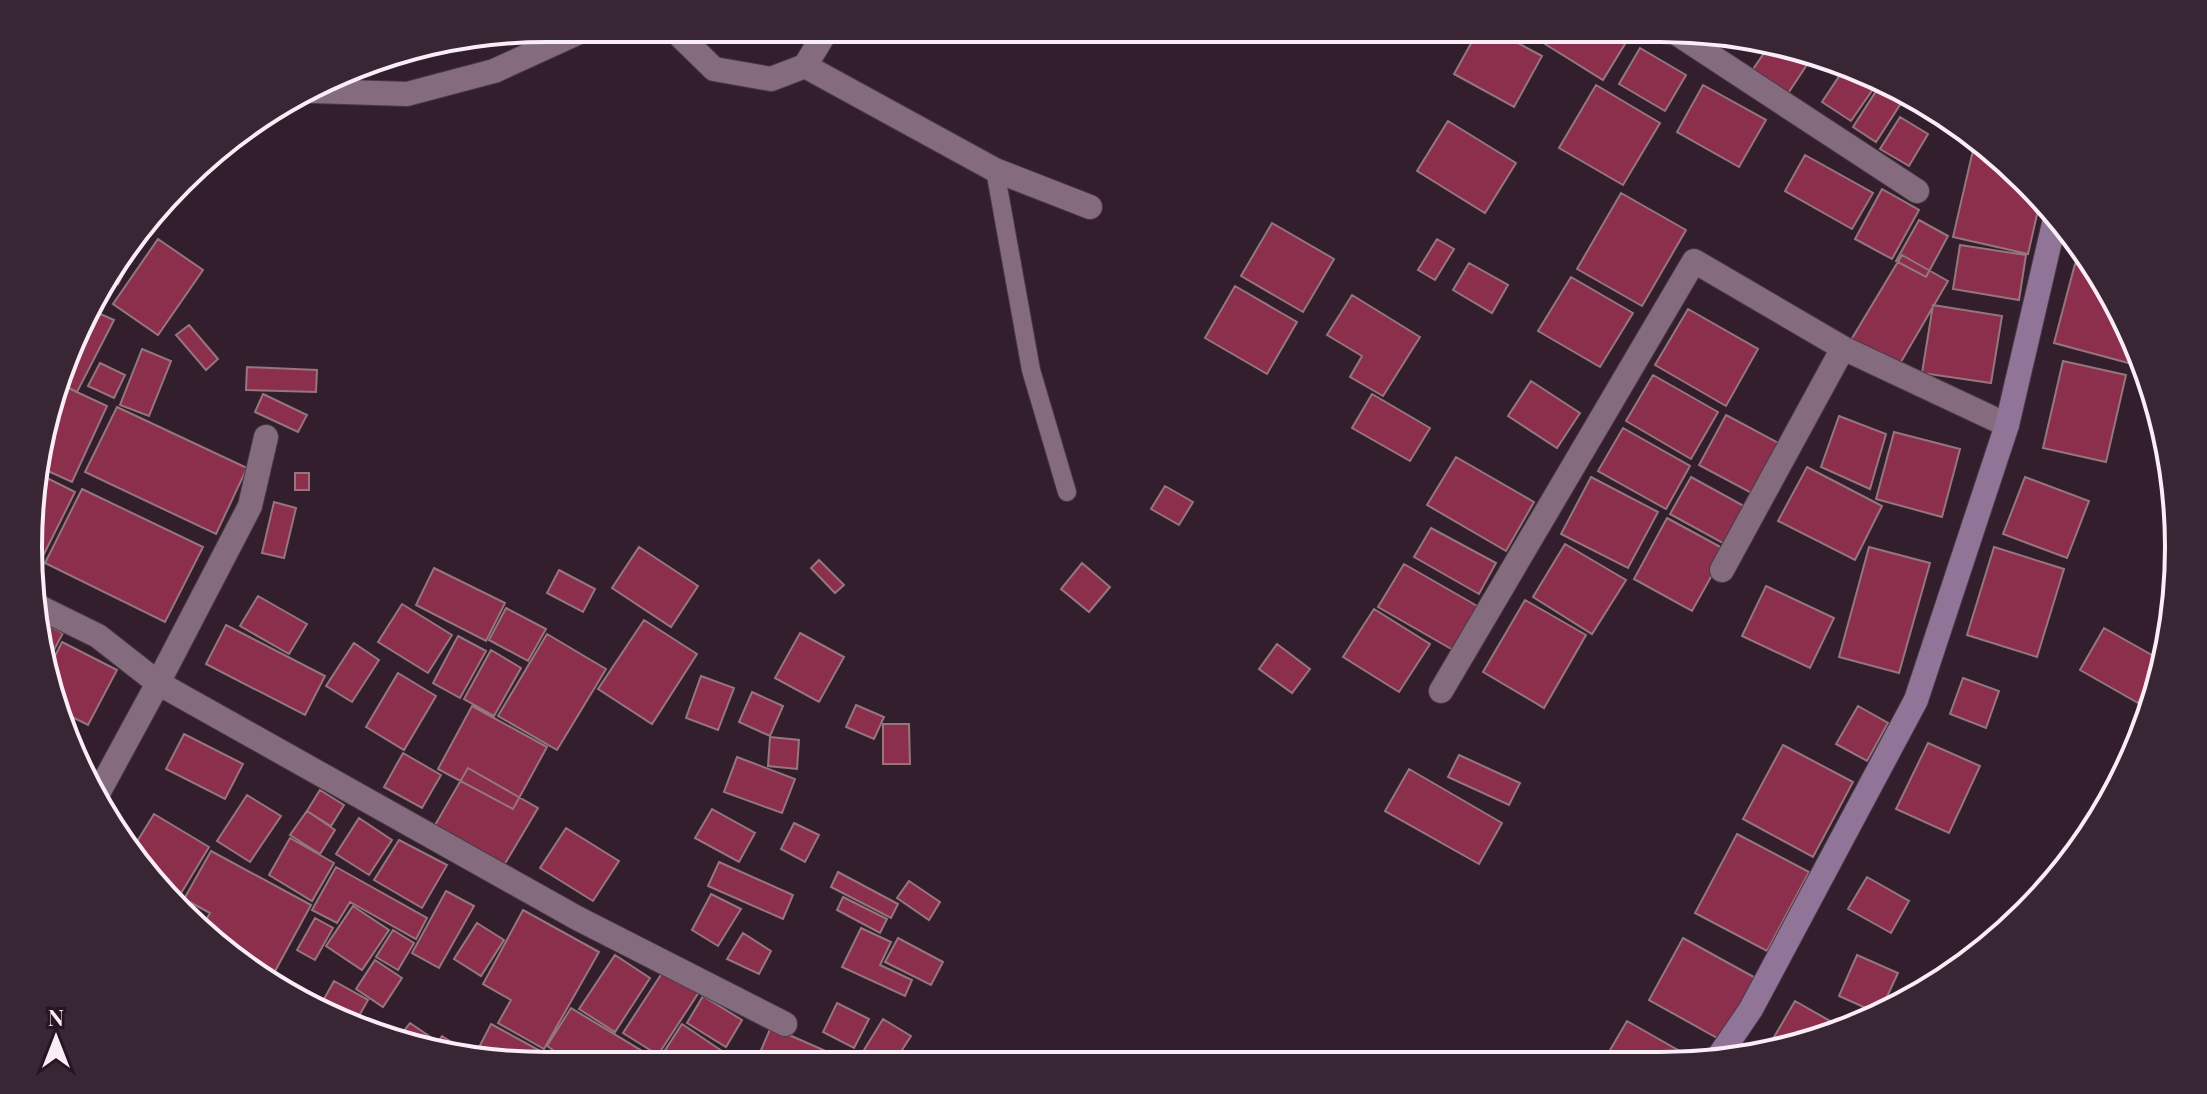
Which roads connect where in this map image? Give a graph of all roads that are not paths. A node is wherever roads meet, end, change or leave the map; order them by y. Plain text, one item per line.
1 (557, 42) edge
2 (686, 42) edge
3 (820, 42) edge
4 (1714, 45) edge
5 (805, 66) junction
6 (329, 91) edge
7 (995, 170) junction
8 (1917, 191) dead end
9 (1090, 207) dead end
10 (2053, 230) edge
11 (1843, 348) junction
12 (2007, 425) junction
13 (266, 437) dead end
14 (1067, 492) dead end
15 (1722, 570) dead end
16 (46, 610) edge
17 (158, 683) junction
18 (1441, 691) dead end
19 (102, 785) edge
20 (785, 1024) dead end
21 (1724, 1048) edge

1 - 6 street
2 - 5 street
3 - 5 street
4 - 8 street
5 - 7 street
7 - 9 street
7 - 14 lane
10 - 12 street
11 - 12 street
11 - 15 street
11 - 18 street
12 - 21 street
13 - 17 street
16 - 17 street
17 - 19 street
17 - 20 street

